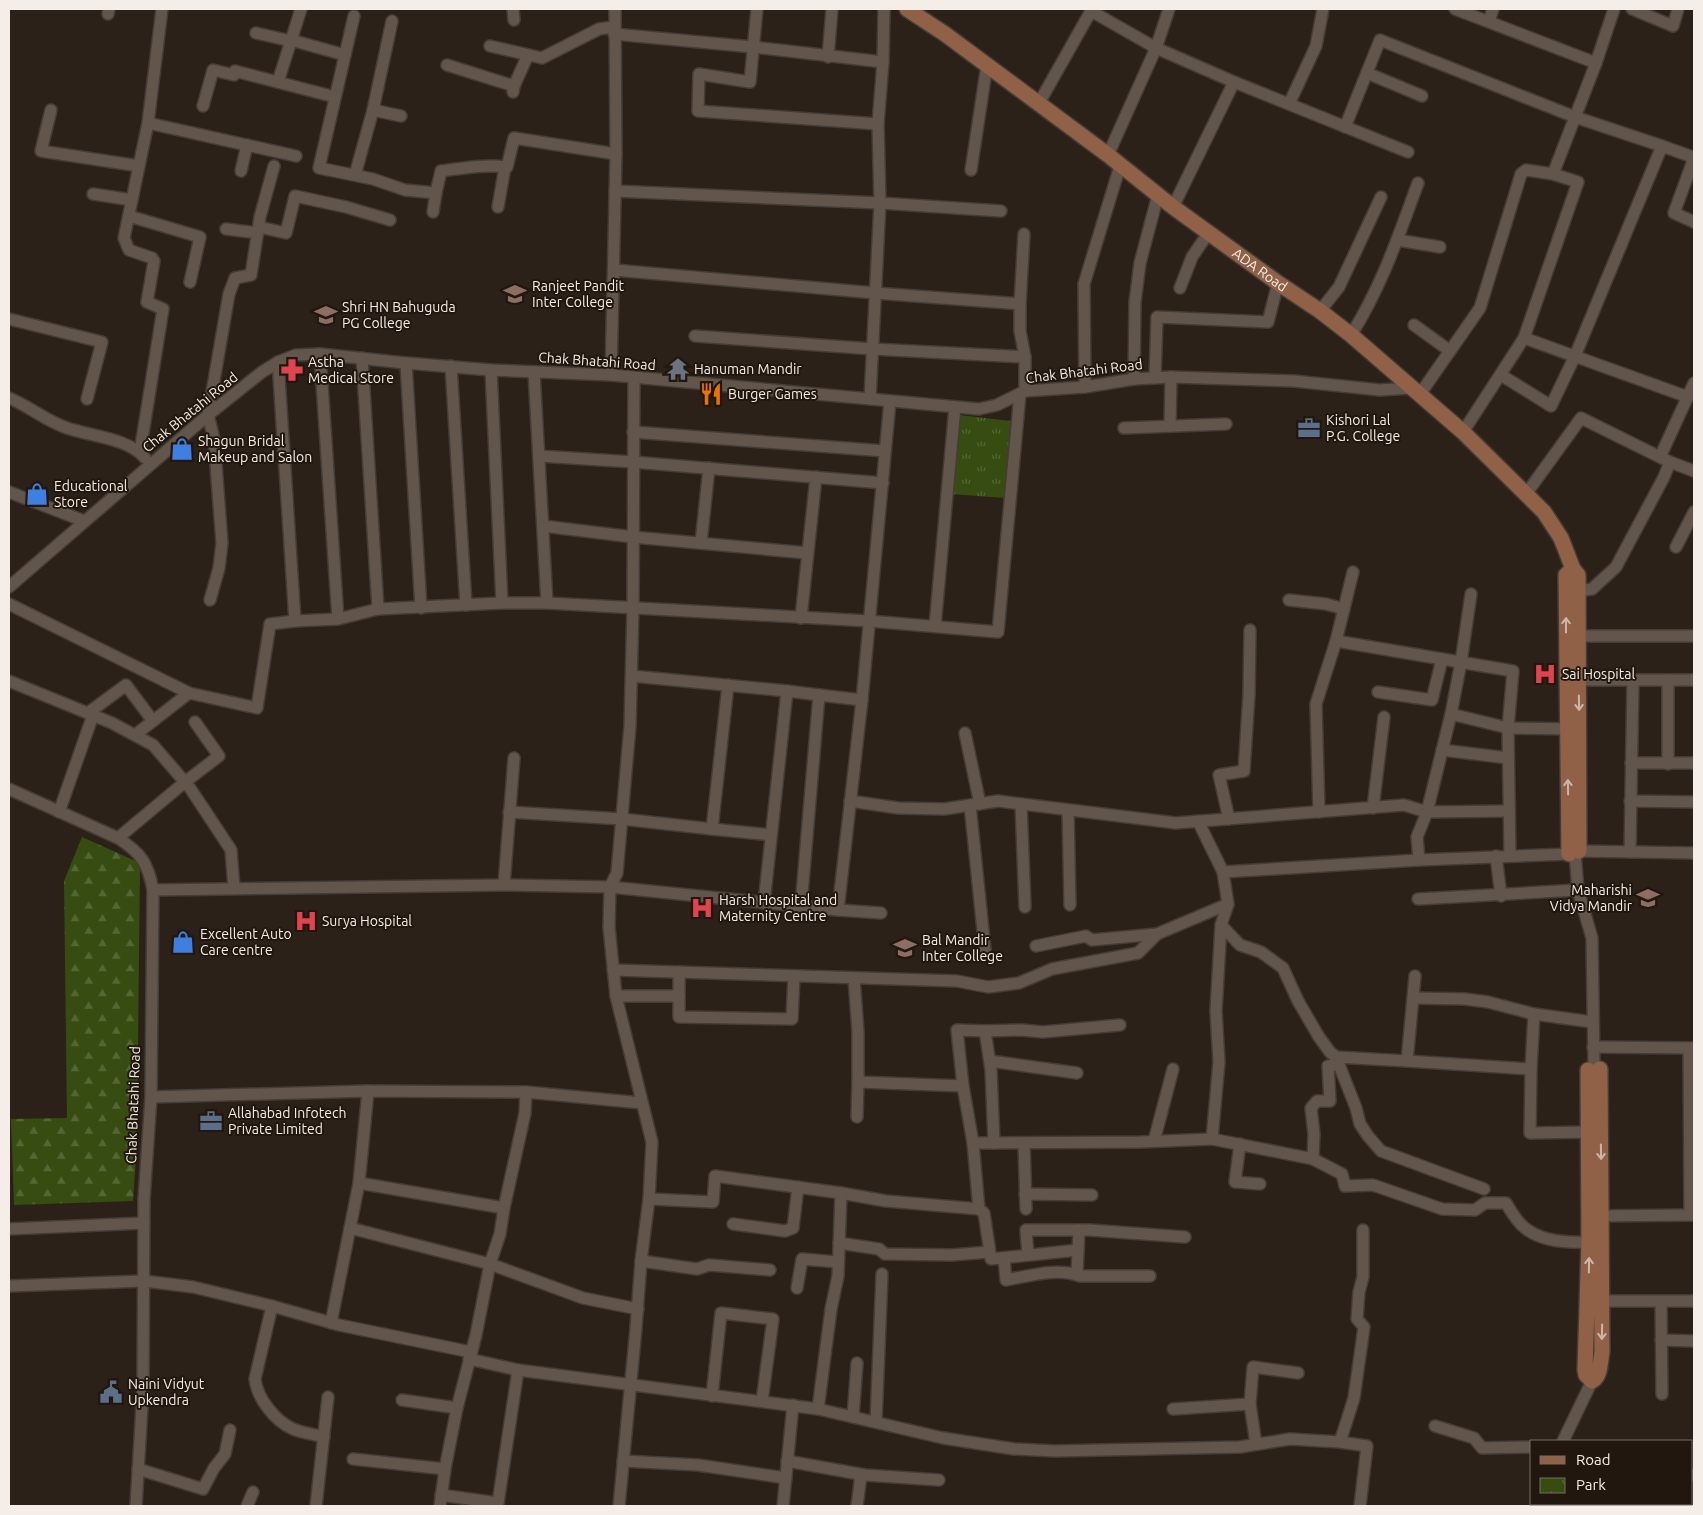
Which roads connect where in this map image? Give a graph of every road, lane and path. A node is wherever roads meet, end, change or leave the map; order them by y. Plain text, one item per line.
1 (162, 9) edge
2 (300, 9) edge
3 (615, 9) edge
4 (757, 9) edge
5 (832, 9) edge
6 (884, 9) edge
7 (907, 9) edge
8 (1169, 9) edge
9 (1323, 9) edge
10 (1455, 9) edge
11 (1493, 9) edge
12 (1614, 9) edge
13 (1632, 9) edge
14 (1678, 9) edge
15 (1088, 10) edge
16 (354, 16) dead end
17 (392, 21) dead end
18 (1489, 21) junction
19 (614, 31) junction
20 (256, 33) dead end
21 (291, 40) junction
22 (490, 46) dead end
23 (752, 47) junction
24 (1156, 48) junction
25 (528, 54) junction
26 (345, 55) junction
27 (828, 57) junction
28 (883, 62) junction
29 (1596, 63) junction
30 (447, 65) dead end
31 (987, 65) junction
32 (1367, 72) junction
33 (278, 82) junction
34 (1234, 82) junction
35 (1422, 96) dead end
36 (335, 97) junction
37 (1039, 103) junction
38 (1289, 104) junction
39 (203, 106) dead end
40 (51, 110) dead end
41 (373, 110) junction
42 (401, 116) dead end
43 (1575, 117) junction
44 (148, 123) junction
45 (878, 124) junction
46 (1345, 127) junction
47 (247, 145) junction
48 (1662, 146) junction
49 (1408, 152) dead end
50 (616, 154) junction
51 (1108, 155) junction
52 (296, 156) dead end
53 (1693, 158) edge
54 (139, 166) junction
55 (274, 166) dead end
56 (505, 166) junction
57 (1120, 166) junction
58 (971, 170) dead end
59 (241, 171) dead end
60 (1553, 174) junction
61 (356, 175) junction
62 (1418, 183) dead end
63 (615, 191) junction
64 (436, 193) junction
65 (93, 194) dead end
66 (1158, 195) junction
67 (1381, 197) dead end
68 (132, 200) junction
69 (880, 203) junction
70 (498, 207) dead end
71 (1173, 207) junction
72 (1001, 211) dead end
73 (433, 212) dead end
74 (129, 216) junction
75 (390, 220) dead end
76 (1694, 222) edge
77 (226, 229) dead end
78 (258, 230) junction
79 (1209, 232) junction
80 (1024, 234) dead end
81 (1397, 240) junction
82 (1440, 247) dead end
83 (614, 270) junction
84 (190, 282) dead end
85 (1278, 283) junction
86 (1180, 288) dead end
87 (875, 293) junction
88 (1020, 304) junction
89 (1320, 311) junction
90 (9, 319) edge
91 (1414, 325) dead end
92 (1351, 335) junction
93 (695, 336) dead end
94 (1524, 338) junction
95 (872, 349) junction
96 (1450, 351) junction
97 (320, 354) junction
98 (1575, 356) junction
99 (1025, 357) junction
100 (362, 358) junction
101 (278, 362) junction
102 (406, 363) junction
103 (451, 366) junction
104 (491, 370) junction
105 (534, 372) junction
106 (610, 375) junction
107 (1501, 375) junction
108 (634, 377) junction
109 (1171, 377) junction
110 (1155, 378) junction
111 (1134, 379) junction
112 (1694, 383) edge
113 (1085, 387) junction
114 (1416, 391) junction
115 (1022, 393) junction
116 (1688, 397) junction
117 (9, 398) edge
118 (87, 399) dead end
119 (870, 399) junction
120 (890, 401) junction
121 (955, 407) junction
122 (208, 415) junction
123 (1226, 424) dead end
124 (1170, 426) junction
125 (1124, 428) dead end
126 (633, 432) junction
127 (1463, 432) junction
128 (140, 452) junction
129 (886, 452) junction
130 (539, 456) junction
131 (1665, 459) junction
132 (633, 462) junction
133 (150, 464) junction
134 (709, 468) junction
135 (1694, 471) edge
136 (816, 477) junction
137 (882, 483) junction
138 (9, 492) edge
139 (1526, 494) junction
140 (1694, 512) edge
141 (84, 521) junction
142 (543, 526) junction
143 (633, 538) junction
144 (701, 543) junction
145 (1676, 546) dead end
146 (807, 553) junction
147 (1573, 569) junction
148 (1353, 572) dead end
149 (9, 587) edge
150 (1579, 591) junction
151 (1471, 594) dead end
152 (210, 600) dead end
153 (1289, 600) dead end
154 (547, 602) junction
155 (502, 603) junction
156 (9, 604) edge
157 (466, 605) junction
158 (633, 607) junction
159 (421, 608) junction
160 (378, 609) junction
161 (1344, 609) junction
162 (801, 618) junction
163 (338, 619) junction
164 (294, 621) junction
165 (870, 621) junction
166 (935, 626) junction
167 (1250, 630) dead end
168 (1579, 636) junction
169 (1694, 636) edge
170 (1336, 641) junction
171 (1442, 659) junction
172 (1461, 662) junction
173 (632, 676) junction
174 (1579, 680) junction
175 (1633, 680) junction
176 (1668, 680) junction
177 (1694, 680) edge
178 (9, 681) edge
179 (728, 685) junction
180 (787, 691) junction
181 (1378, 692) dead end
182 (189, 693) junction
183 (819, 695) junction
184 (862, 700) junction
185 (90, 714) junction
186 (1451, 714) junction
187 (1384, 717) dead end
188 (153, 720) junction
189 (196, 722) dead end
190 (1508, 728) junction
191 (1573, 729) junction
192 (966, 733) dead end
193 (135, 735) junction
194 (1442, 750) junction
195 (514, 758) dead end
196 (1508, 758) junction
197 (1631, 763) junction
198 (1694, 763) edge
199 (1668, 764) junction
200 (185, 782) junction
201 (9, 789) edge
202 (850, 801) junction
203 (1630, 801) junction
204 (1694, 802) edge
205 (1021, 804) junction
206 (975, 805) junction
207 (1373, 808) junction
208 (1068, 810) junction
209 (1509, 811) junction
210 (59, 812) junction
211 (509, 812) junction
212 (1319, 812) junction
213 (1427, 812) junction
214 (622, 819) junction
215 (1229, 819) junction
216 (1198, 821) junction
217 (712, 828) junction
218 (771, 836) junction
219 (118, 838) junction
220 (1630, 852) junction
221 (1575, 853) junction
222 (1694, 853) edge
223 (1496, 856) junction
224 (1510, 856) junction
225 (1419, 860) junction
226 (1223, 872) junction
227 (504, 885) junction
228 (610, 887) junction
229 (234, 888) junction
230 (153, 890) junction
231 (1578, 890) junction
232 (1501, 896) junction
233 (1418, 899) dead end
234 (764, 903) junction
235 (1228, 904) junction
236 (801, 906) junction
237 (1070, 906) dead end
238 (1025, 907) dead end
239 (838, 910) junction
240 (881, 913) dead end
241 (1222, 925) junction
242 (1157, 934) junction
243 (1036, 946) dead end
244 (985, 950) dead end
245 (613, 970) junction
246 (679, 972) junction
247 (794, 976) junction
248 (1415, 976) dead end
249 (854, 978) junction
250 (616, 996) junction
251 (679, 996) junction
252 (1414, 998) junction
253 (1534, 1014) junction
254 (1592, 1022) junction
255 (1120, 1024) dead end
256 (985, 1031) junction
257 (1592, 1047) junction
258 (1692, 1048) edge
259 (1338, 1060) junction
260 (990, 1061) junction
261 (1407, 1061) junction
262 (1594, 1068) junction
263 (1173, 1070) dead end
264 (1531, 1070) junction
265 (1076, 1073) dead end
266 (858, 1082) junction
267 (963, 1086) junction
268 (368, 1091) junction
269 (526, 1092) junction
270 (151, 1097) junction
271 (642, 1103) junction
272 (857, 1117) dead end
273 (1590, 1132) junction
274 (1212, 1139) junction
275 (1154, 1141) junction
276 (973, 1143) junction
277 (994, 1143) junction
278 (1024, 1143) junction
279 (1240, 1144) junction
280 (1313, 1159) junction
281 (359, 1183) junction
282 (1260, 1184) dead end
283 (798, 1187) junction
284 (1484, 1189) dead end
285 (841, 1193) junction
286 (1025, 1194) junction
287 (1092, 1195) dead end
288 (649, 1199) junction
289 (504, 1208) junction
290 (979, 1209) junction
291 (1026, 1209) dead end
292 (1692, 1215) edge
293 (1596, 1216) junction
294 (144, 1224) junction
295 (733, 1224) dead end
296 (350, 1228) junction
297 (9, 1229) edge
298 (1079, 1230) junction
299 (1363, 1230) dead end
300 (1185, 1237) dead end
301 (1589, 1242) junction
302 (840, 1243) junction
303 (1078, 1250) junction
304 (989, 1252) junction
305 (1028, 1255) junction
306 (1004, 1258) junction
307 (641, 1261) junction
308 (838, 1262) junction
309 (490, 1264) junction
310 (770, 1270) dead end
311 (882, 1274) dead end
312 (1077, 1275) junction
313 (1150, 1276) dead end
314 (144, 1281) junction
315 (9, 1286) edge
316 (797, 1288) dead end
317 (1595, 1301) junction
318 (1694, 1301) edge
319 (1661, 1302) junction
320 (272, 1306) junction
321 (638, 1309) junction
322 (331, 1323) junction
323 (1661, 1340) junction
324 (1694, 1341) edge
325 (470, 1355) junction
326 (857, 1363) dead end
327 (518, 1370) junction
328 (1298, 1373) dead end
329 (1592, 1381) joint
330 (630, 1386) junction
331 (1662, 1394) dead end
332 (712, 1396) junction
333 (328, 1398) dead end
334 (402, 1400) dead end
335 (762, 1401) junction
336 (1250, 1404) junction
337 (793, 1406) junction
338 (457, 1408) junction
339 (818, 1409) junction
340 (1173, 1409) dead end
341 (852, 1417) junction
342 (876, 1422) junction
343 (1435, 1426) dead end
344 (230, 1430) dead end
345 (324, 1437) junction
346 (1563, 1440) edge
347 (1340, 1442) junction
348 (1256, 1444) junction
349 (1530, 1448) edge
350 (353, 1459) dead end
351 (623, 1461) junction
352 (788, 1461) junction
353 (138, 1469) junction
354 (445, 1469) junction
355 (861, 1475) junction
356 (786, 1478) junction
357 (939, 1480) dead end
358 (253, 1492) dead end
359 (441, 1500) edge
360 (136, 1506) edge
361 (247, 1506) edge
362 (316, 1506) edge
363 (619, 1506) edge
364 (783, 1506) edge
365 (857, 1506) edge
366 (1360, 1506) edge

1 - 44 street
2 - 21 street
3 - 19 street
4 - 23 street
5 - 27 street
6 - 28 street
7 - 31 street, ADA Road
8 - 24 street
9 - 38 street
10 - 18 street
11 - 18 street
12 - 29 street
13 - 14 street
15 - 24 street
15 - 37 street
16 - 26 street
17 - 41 street
18 - 29 street
19 - 23 street
19 - 25 street
19 - 50 street
20 - 21 street
21 - 26 street
21 - 33 street
22 - 25 street
23 - 27 street
23 - 45 street
24 - 34 street
24 - 51 street
25 - 30 street
26 - 36 street
27 - 28 street
28 - 45 street
29 - 43 street
31 - 37 street, ADA Road
31 - 58 street
32 - 35 street
32 - 43 street
32 - 46 street
33 - 36 street
33 - 39 street
34 - 38 street
34 - 71 street
36 - 61 street
37 - 51 street, ADA Road
38 - 46 street
40 - 54 street
41 - 42 street
41 - 61 street
43 - 48 street
43 - 60 street
44 - 47 street
44 - 54 street
45 - 69 street
46 - 49 street
47 - 52 street
47 - 59 street
48 - 53 street
48 - 98 street
50 - 56 street
50 - 63 street
51 - 57 street, ADA Road
53 - 76 street
54 - 68 street
55 - 78 street
56 - 64 street
56 - 70 street
57 - 66 street, ADA Road
57 - 113 street
60 - 94 street
60 - 96 street
61 - 64 street
62 - 81 street
63 - 69 street
63 - 83 street
64 - 73 street
65 - 68 street
66 - 71 street, ADA Road
66 - 111 street
67 - 89 street
68 - 74 street
69 - 72 street
69 - 87 street
71 - 79 street, ADA Road
74 - 84 street
74 - 128 street
75 - 78 street
77 - 78 street
78 - 122 street
79 - 85 street, ADA Road
79 - 86 street
80 - 88 street
81 - 82 street
81 - 92 street
83 - 87 street
83 - 106 street
85 - 89 street, ADA Road
85 - 110 street
87 - 88 street
87 - 95 street
88 - 99 street
89 - 92 street, ADA Road
90 - 118 street
91 - 96 street
92 - 114 street, ADA Road
93 - 95 street
94 - 98 street
94 - 107 street
95 - 99 street
95 - 119 street
96 - 114 street
97 - 100 street, Chak Bhatahi Road
97 - 101 street, Chak Bhatahi Road
97 - 163 street
98 - 107 street
98 - 116 street
99 - 115 street
100 - 102 street, Chak Bhatahi Road
100 - 160 street
101 - 122 street, Chak Bhatahi Road
101 - 164 street
102 - 103 street, Chak Bhatahi Road
102 - 159 street
103 - 104 street, Chak Bhatahi Road
103 - 157 street
104 - 105 street, Chak Bhatahi Road
104 - 155 street
105 - 106 street, Chak Bhatahi Road
105 - 130 street
106 - 108 street, Chak Bhatahi Road
107 - 127 street
108 - 119 street, Chak Bhatahi Road
108 - 126 street
109 - 110 street, Chak Bhatahi Road
109 - 114 street, Chak Bhatahi Road
109 - 124 street
110 - 111 street, Chak Bhatahi Road
111 - 113 street, Chak Bhatahi Road
112 - 116 street
113 - 115 street, Chak Bhatahi Road
114 - 127 street, ADA Road
115 - 121 street, Chak Bhatahi Road
115 - 166 street
116 - 131 street
117 - 128 street
119 - 120 street, Chak Bhatahi Road
120 - 121 street, Chak Bhatahi Road
120 - 129 street
121 - 166 street
122 - 133 street, Chak Bhatahi Road
122 - 152 street
123 - 124 street
124 - 125 street
126 - 129 street
126 - 132 street
127 - 139 street, ADA Road
128 - 133 street
129 - 137 street
130 - 132 street
130 - 142 street
131 - 135 street
131 - 139 street
131 - 150 street
132 - 134 street
132 - 143 street
133 - 141 street, Chak Bhatahi Road
134 - 136 street
134 - 144 street
136 - 137 street
136 - 146 street
137 - 165 street
138 - 141 street
139 - 147 street, ADA Road
140 - 145 street
141 - 149 street, Chak Bhatahi Road
142 - 143 street
142 - 154 street
143 - 144 street
143 - 158 street
144 - 146 street
146 - 162 street
147 - 150 street, ADA Road
191 -> 147 street
148 - 161 street
150 - 168 street, ADA Road
151 - 172 street
153 - 161 street
154 - 155 street
154 - 158 street
155 - 157 street
156 - 182 street
157 - 159 street
158 - 162 street
158 - 173 street
159 - 160 street
160 - 163 street
161 - 170 street
162 - 165 street
163 - 164 street
164 - 182 street
165 - 166 street
165 - 184 street
167 - 215 street
168 - 169 street
168 - 174 street, ADA Road
170 - 171 street
170 - 212 street
171 - 172 street
171 - 181 street
172 - 186 street
172 - 190 street
173 - 179 street
173 - 214 street
174 - 175 street
174 -> 191 street, ADA Road
175 - 176 street
175 - 197 street
176 - 177 street
176 - 199 street
178 - 185 street
179 - 180 street
179 - 217 street
180 - 183 street
180 - 218 street
182 - 188 street
183 - 184 street
183 - 236 street
184 - 202 street
185 - 188 street
185 - 193 street
185 - 210 street
186 - 190 street
186 - 194 street
187 - 207 street
188 - 193 street
189 - 200 street
190 - 191 street
190 - 196 street
191 - 221 street
192 - 206 street
193 - 200 street
194 - 196 street
194 - 213 street
195 - 211 street
196 - 209 street
197 - 199 street
197 - 203 street
198 - 199 street
200 - 219 street
200 - 229 street
201 - 210 street, Chak Bhatahi Road
202 - 206 street
202 - 239 street
203 - 204 street
203 - 220 street
205 - 206 street
205 - 208 street
205 - 238 street
206 - 244 street
207 - 212 street
207 - 213 street
208 - 216 street
208 - 237 street
209 - 213 street
209 - 224 street
210 - 219 street, Chak Bhatahi Road
211 - 214 street
211 - 227 street
212 - 215 street
213 - 225 street
214 - 217 street
214 - 228 street
215 - 216 street
216 - 226 street
217 - 218 street
218 - 234 street
219 - 230 street, Chak Bhatahi Road
220 - 221 street
220 - 222 street
221 - 224 street
221 - 231 street
223 - 224 street
223 - 225 street
223 - 232 street
225 - 226 street
226 - 235 street
227 - 228 street
227 - 229 street
228 - 234 street
228 - 245 street
229 - 230 street
230 - 270 street, Chak Bhatahi Road
231 - 232 street
231 - 254 street
232 - 233 street
234 - 236 street
235 - 241 street
235 - 242 street
236 - 239 street
239 - 240 street
241 - 259 street
241 - 274 street
242 - 243 street
242 - 249 street
245 - 246 street
245 - 250 street
246 - 247 street
246 - 251 street
247 - 249 street
247 - 251 street
248 - 252 street
249 - 266 street
250 - 251 street
250 - 271 street
252 - 253 street
252 - 261 street
253 - 254 street
253 - 264 street
254 - 257 street
255 - 256 street
256 - 260 street
256 - 267 street
257 - 258 street
257 - 262 street
258 - 292 street
259 - 261 street
259 - 280 street
259 - 284 street
260 - 265 street
260 - 277 street
261 - 264 street
262 - 273 street
262 -> 293 street
263 - 275 street
264 - 273 street
266 - 267 street
266 - 272 street
267 - 276 street
268 - 269 street
268 - 270 street
268 - 281 street
269 - 271 street
269 - 289 street
270 - 294 street, Chak Bhatahi Road
271 - 288 street
273 - 293 street
274 - 275 street
274 - 279 street
275 - 278 street
276 - 277 street
276 - 290 street
277 - 278 street
278 - 286 street
279 - 280 street
279 - 282 street
280 - 301 street
281 - 289 street
281 - 296 street
283 - 285 street
283 - 288 street
283 - 295 street
285 - 290 street
285 - 302 street
286 - 287 street
286 - 291 street
288 - 307 street
289 - 309 street
290 - 304 street
292 - 293 street
293 - 301 street
293 - 317 street
294 - 297 street
294 - 314 street, Chak Bhatahi Road
296 - 309 street
296 - 322 street
298 - 300 street
298 - 303 street
298 - 305 street
299 - 347 street
317 -> 301 street
302 - 304 street
302 - 308 street
303 - 305 street
303 - 312 street
304 - 306 street
305 - 306 street
306 - 312 street
307 - 310 street
307 - 321 street
308 - 316 street
308 - 339 street
309 - 321 street
309 - 325 street
311 - 342 street
312 - 313 street
314 - 315 street
314 - 320 street
314 - 353 street, Chak Bhatahi Road
317 - 319 street
317 - 329 street
318 - 319 street
319 - 323 street
320 - 322 street
320 - 345 street
321 - 330 street
322 - 325 street
323 - 324 street
323 - 331 street
325 - 327 street
325 - 338 street
326 - 341 street
327 - 330 street
327 - 359 street
328 - 336 street
329 - 346 street
330 - 332 street
330 - 351 street
332 - 335 street
332 - 335 street
333 - 345 street
334 - 338 street
335 - 337 street
336 - 340 street
336 - 348 street
337 - 339 street
337 - 352 street
338 - 354 street
339 - 341 street
341 - 342 street
342 - 348 street
343 - 349 street
344 - 353 street
345 - 362 street
347 - 348 street
347 - 366 street
350 - 354 street
351 - 356 street
351 - 363 street
352 - 355 street
352 - 356 street
353 - 360 street, Chak Bhatahi Road
354 - 359 street
355 - 357 street
355 - 365 street
356 - 364 street
358 - 361 street

